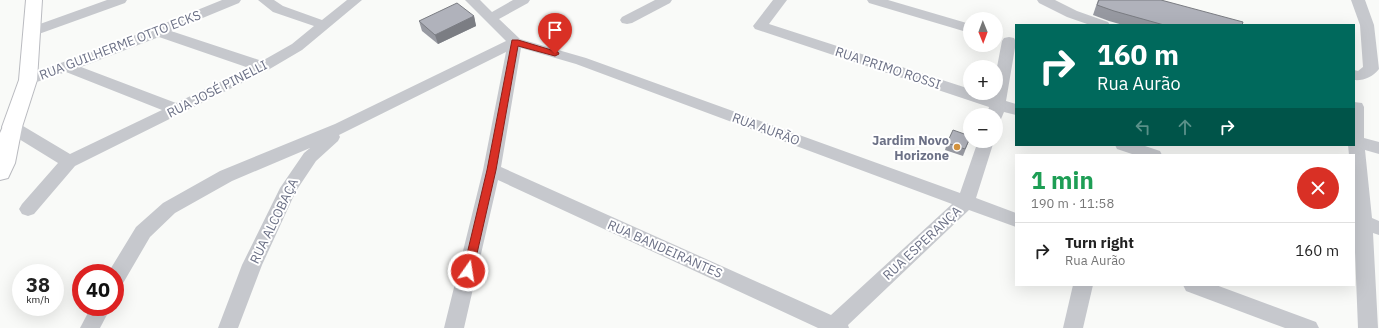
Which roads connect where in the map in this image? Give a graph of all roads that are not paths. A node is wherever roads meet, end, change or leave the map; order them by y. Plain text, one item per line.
1 (34, 0) edge
2 (120, 0) edge
3 (234, 0) edge
4 (266, 0) edge
5 (355, 0) edge
6 (472, 0) edge
7 (523, 0) edge
8 (665, 0) edge
9 (780, 0) edge
10 (874, 0) edge
11 (1044, 0) edge
12 (1358, 0) edge
13 (491, 18) junction
14 (626, 20) dead end
15 (1100, 24) edge
16 (322, 25) junction
17 (963, 27) edge
18 (31, 32) junction
19 (159, 32) junction
20 (1007, 40) edge
21 (515, 42) junction
22 (263, 66) junction
23 (67, 68) junction
24 (1355, 75) edge
25 (28, 80) junction
26 (1356, 107) dead end
27 (990, 108) edge
28 (996, 108) edge
29 (176, 109) junction
30 (1003, 110) edge
31 (1015, 110) edge
32 (12, 127) junction
33 (341, 128) junction
34 (1355, 141) edge
35 (1126, 146) edge
36 (984, 148) edge
37 (1379, 148) edge
38 (1151, 154) edge
39 (69, 162) junction
40 (492, 170) junction
41 (0, 172) edge
42 (966, 202) junction
43 (28, 209) dead end
44 (1015, 220) edge
45 (1365, 224) edge
46 (124, 264) edge
47 (1083, 286) edge
48 (1196, 286) edge
49 (96, 316) edge
50 (834, 327) edge
51 (90, 328) edge
52 (228, 328) edge
53 (454, 328) edge
54 (1073, 328) edge
55 (1309, 328) edge
56 (1368, 328) edge

1 - 18 main road
2 - 18 street
3 - 19 street, RUA GUILHERME OTTO ECKS
4 - 16 street
5 - 16 street, RUA JOSÉ PINELLI
6 - 13 street
7 - 13 street
8 - 14 street
9 - 27 street, RUA PRIMO ROSSI
10 - 17 street
11 - 15 street
12 - 24 street
13 - 21 street
16 - 22 street, RUA JOSÉ PINELLI
18 - 25 main road
19 - 22 street
19 - 23 street, RUA GUILHERME OTTO ECKS
20 - 28 street
21 - 33 street
21 - 40 street
21 - 42 street, RUA AURÃO
22 - 29 street, RUA JOSÉ PINELLI
23 - 25 street, RUA GUILHERME OTTO ECKS
23 - 29 street
25 - 32 main road
26 - 34 street
29 - 39 street, RUA JOSÉ PINELLI
30 - 31 street, RUA PRIMO ROSSI
32 - 39 street
32 - 41 highway
33 - 46 street
33 - 52 street, RUA ALCOBAÇA
34 - 37 street
34 - 45 street
35 - 38 street
36 - 42 street, RUA ESPERANÇA
39 - 43 street
40 - 50 street, RUA BANDEIRANTES
40 - 53 street
42 - 44 street, RUA AURÃO
42 - 50 street, RUA ESPERANÇA
45 - 56 street
47 - 54 street
48 - 55 street
49 - 51 street

